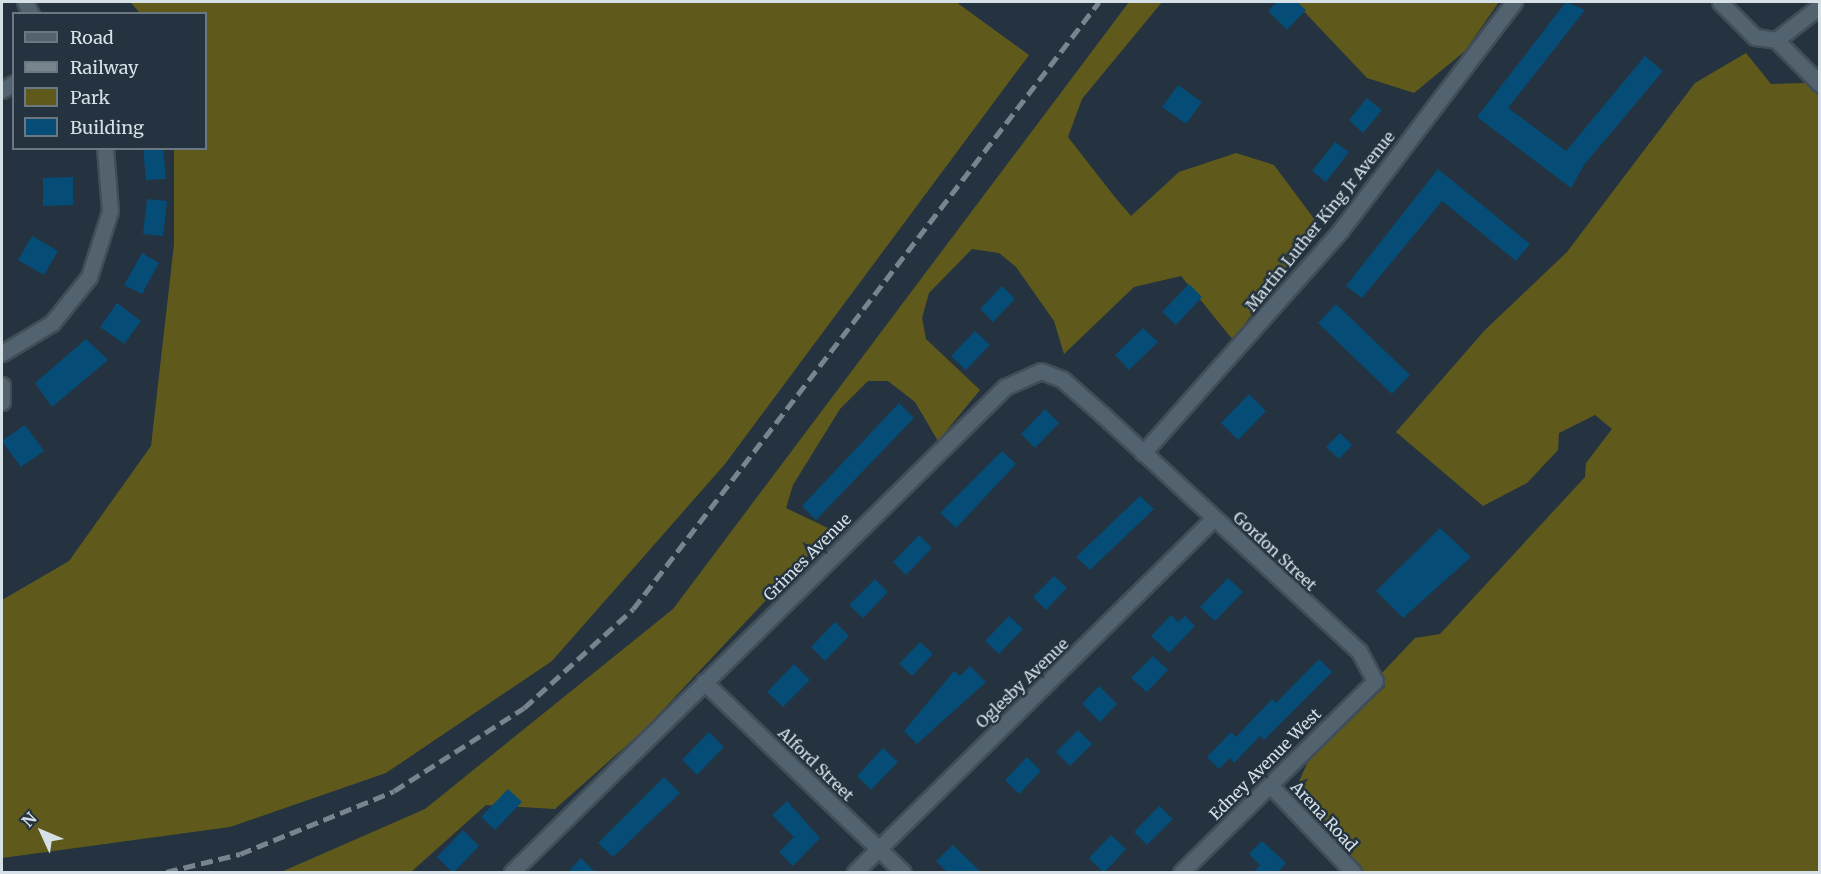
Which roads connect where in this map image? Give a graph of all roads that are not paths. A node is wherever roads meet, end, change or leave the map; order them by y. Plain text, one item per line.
1 (1514, 2) edge
2 (1720, 2) edge
3 (1820, 6) edge
4 (1776, 40) junction
5 (1820, 84) edge
6 (105, 150) edge
7 (2, 353) edge
8 (2, 385) edge
9 (2, 402) edge
10 (1143, 453) junction
11 (1213, 519) junction
12 (1375, 681) joint
13 (704, 682) junction
14 (1270, 785) junction
15 (879, 849) junction
16 (512, 873) edge
17 (855, 873) edge
18 (903, 873) edge
19 (1180, 873) edge
20 (1353, 873) edge

1 - 10 street, Martin Luther King Jr Avenue
2 - 4 street
3 - 4 street
4 - 5 street
6 - 7 street
8 - 9 street
10 - 11 street, Gordon Street
10 - 13 street, Grimes Avenue
11 - 12 street, Gordon Street
11 - 15 street, Oglesby Avenue
12 - 14 street, Edney Avenue West
13 - 15 street, Alford Street
13 - 16 street, Grimes Avenue
14 - 19 street, Edney Avenue West
14 - 20 street, Arena Road
15 - 17 street, Oglesby Avenue
15 - 18 street, Alford Street

